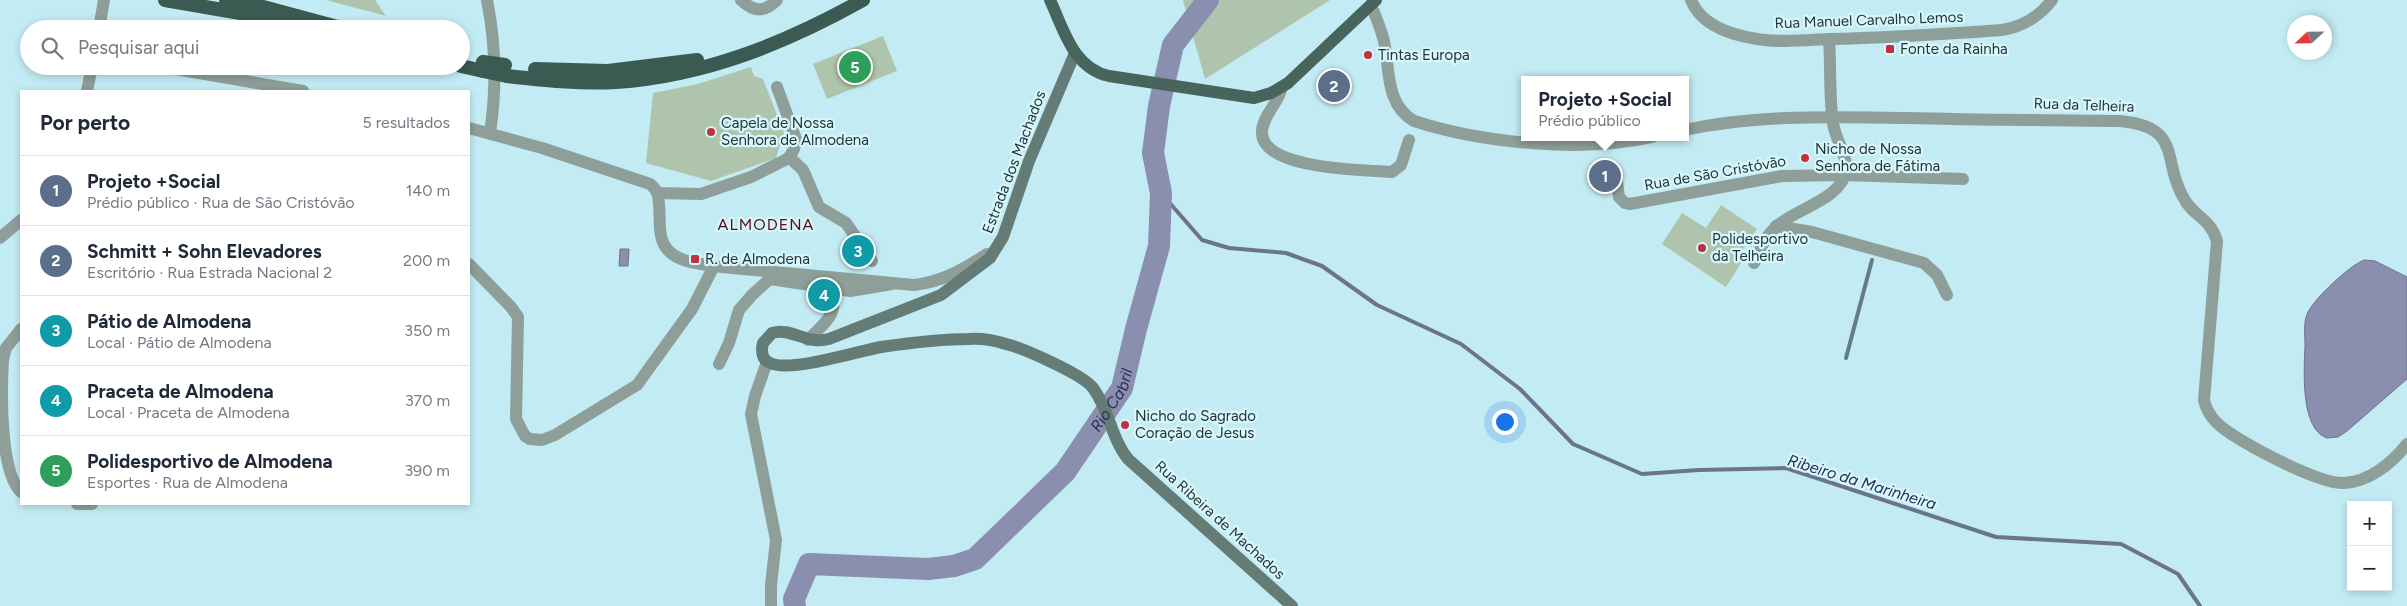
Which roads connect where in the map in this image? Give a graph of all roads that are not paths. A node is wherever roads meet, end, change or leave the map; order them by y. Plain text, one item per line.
1 (104, 0) edge
2 (165, 0) edge
3 (226, 0) edge
4 (487, 0) edge
5 (741, 0) edge
6 (777, 0) edge
7 (848, 0) edge
8 (862, 0) edge
9 (1050, 0) edge
10 (1692, 0) edge
11 (2052, 0) edge
12 (1373, 2) edge
13 (101, 20) edge
14 (270, 20) edge
15 (312, 20) edge
16 (1829, 39) junction
17 (1075, 53) junction
18 (470, 61) edge
19 (470, 66) edge
20 (483, 66) junction
21 (506, 70) junction
22 (90, 75) edge
23 (210, 75) edge
24 (777, 87) dead end
25 (1282, 87) junction
26 (86, 90) edge
27 (296, 90) edge
28 (1832, 117) junction
29 (470, 128) edge
30 (1689, 129) edge
31 (490, 133) junction
32 (1408, 140) dead end
33 (1634, 141) edge
34 (789, 157) junction
35 (1616, 174) dead end
36 (1844, 175) junction
37 (1963, 179) dead end
38 (658, 193) junction
39 (20, 221) edge
40 (1776, 226) junction
41 (0, 238) edge
42 (998, 248) junction
43 (872, 261) dead end
44 (1754, 263) dead end
45 (470, 265) edge
46 (714, 266) junction
47 (774, 275) junction
48 (894, 284) junction
49 (830, 289) junction
50 (1947, 295) dead end
51 (20, 330) edge
52 (808, 340) junction
53 (767, 362) junction
54 (719, 364) dead end
55 (2407, 444) edge
56 (20, 491) edge
57 (771, 606) edge
58 (1292, 606) edge

1 - 13 street
2 - 14 highway
3 - 15 highway
4 - 31 street
5 - 6 street
7 - 21 highway
8 - 21 highway
9 - 17 main road
10 - 16 street, Rua Manuel Carvalho Lemos
11 - 16 street, Rua Manuel Carvalho Lemos
12 - 25 main road
12 - 33 street
16 - 28 street
17 - 25 main road
17 - 42 main road, Estrada dos Machados
18 - 20 highway
19 - 20 highway
20 - 21 highway, bridge
22 - 26 street
23 - 27 street
24 - 34 street
25 - 32 street
28 - 30 street, Rua da Telheira
28 - 36 street
28 - 55 street, Rua da Telheira
29 - 31 street
31 - 38 street
34 - 38 street
34 - 43 street
35 - 36 street, Rua de São Cristóvão
36 - 37 street, Rua de São Cristóvão
36 - 40 street
38 - 46 street
39 - 41 street
40 - 44 street
40 - 50 street
42 - 48 street
42 - 52 main road, Estrada dos Machados
45 - 46 street
46 - 47 street
47 - 48 street
47 - 49 street
47 - 54 street
48 - 49 street
49 - 52 street
51 - 56 street
52 - 53 main road, Estrada dos Machados
53 - 57 street
53 - 58 main road, Rua Ribeira de Machados

